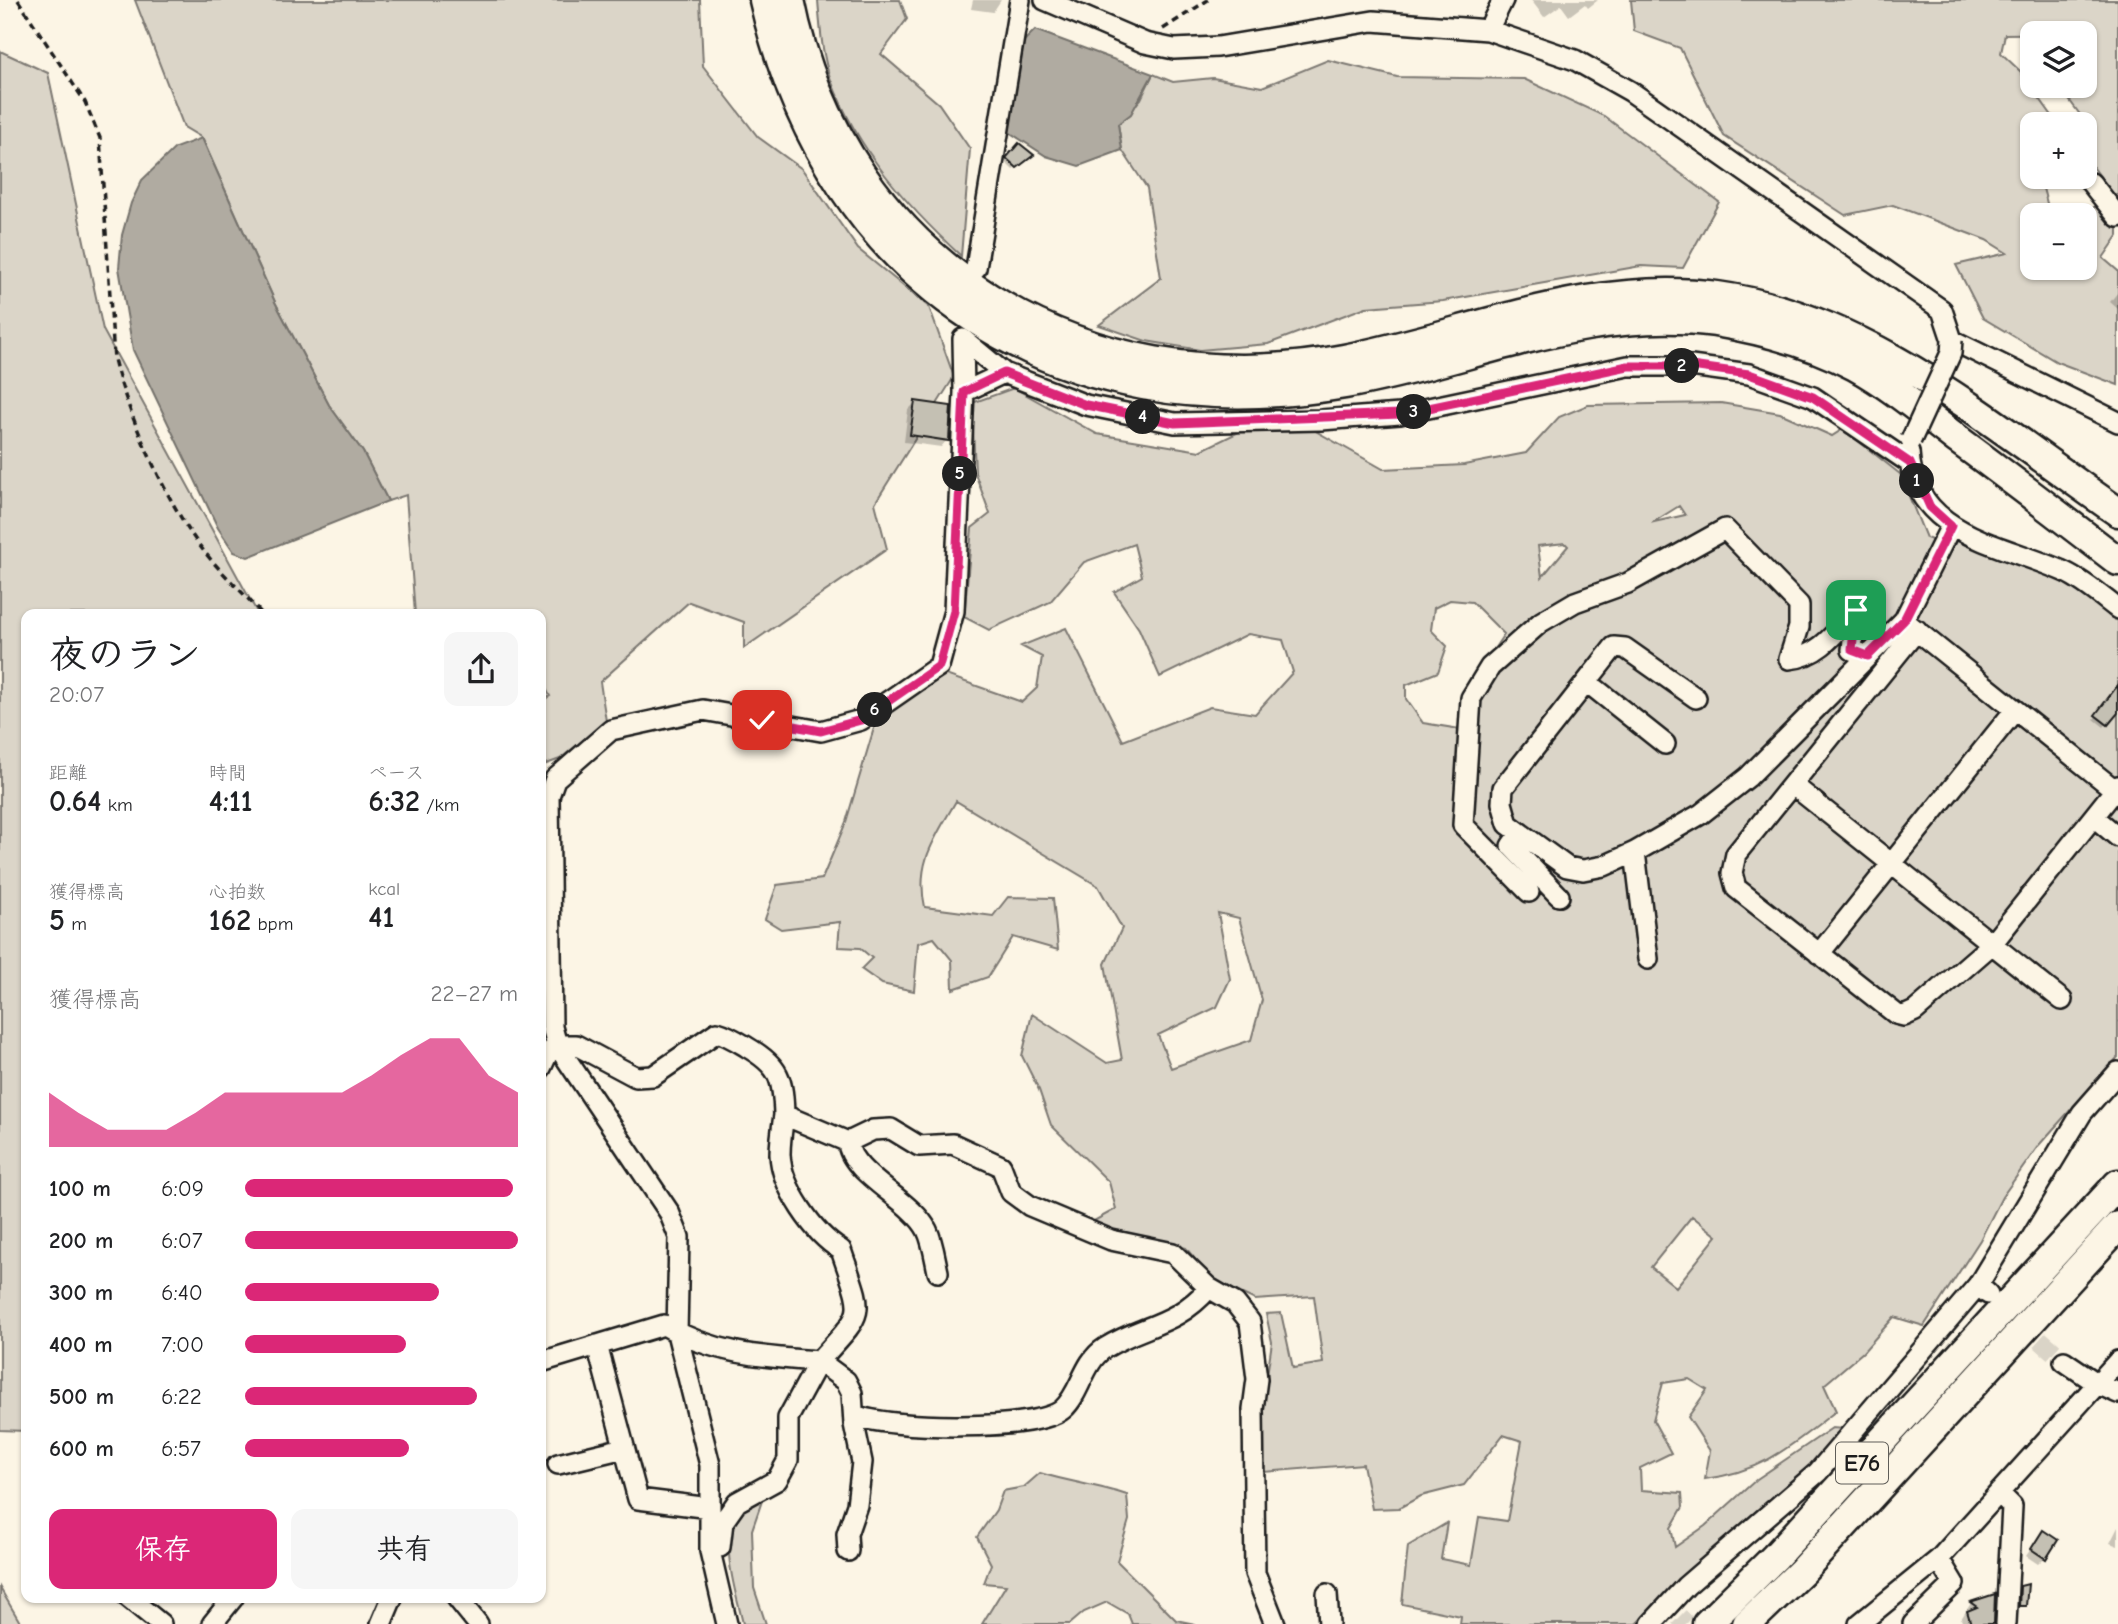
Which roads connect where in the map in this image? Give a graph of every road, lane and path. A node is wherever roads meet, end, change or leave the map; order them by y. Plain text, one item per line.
1 (18, 0) edge
2 (764, 0) edge
3 (790, 0) edge
4 (1020, 0) edge
5 (1045, 0) edge
6 (1208, 0) edge
7 (1503, 0) edge
8 (1489, 30) junction
9 (1145, 43) junction
10 (2096, 189) edge
11 (2118, 217) edge
12 (976, 268) dead end
13 (1952, 340) junction
14 (1853, 365) junction
15 (1004, 373) junction
16 (964, 392) junction
17 (1948, 394) junction
18 (2118, 422) edge
19 (1910, 463) junction
20 (2118, 503) edge
21 (2118, 512) edge
22 (1951, 526) junction
23 (2118, 536) edge
24 (2118, 561) edge
25 (257, 609) edge
26 (2118, 609) edge
27 (1910, 625) junction
28 (1868, 656) junction
29 (1587, 682) junction
30 (1696, 698) dead end
31 (2015, 710) junction
32 (1665, 744) dead end
33 (1793, 785) junction
34 (2116, 788) edge
35 (2094, 817) junction
36 (1520, 833) junction
37 (2118, 837) edge
38 (1635, 852) junction
39 (1890, 865) junction
40 (1529, 892) dead end
41 (1559, 896) dead end
42 (1991, 945) junction
43 (546, 952) edge
44 (1819, 954) junction
45 (1648, 958) dead end
46 (2062, 1000) dead end
47 (556, 1045) junction
48 (546, 1060) edge
49 (2118, 1072) edge
50 (783, 1115) junction
51 (848, 1142) junction
52 (2118, 1166) edge
53 (2118, 1184) edge
54 (2118, 1226) edge
55 (2118, 1254) edge
56 (938, 1272) dead end
57 (1209, 1287) junction
58 (1993, 1292) junction
59 (677, 1333) junction
60 (597, 1345) junction
61 (546, 1360) edge
62 (818, 1361) junction
63 (2064, 1361) tunnel mouth
64 (2118, 1361) edge
65 (2098, 1384) junction
66 (2118, 1392) edge
67 (1954, 1406) junction
68 (855, 1415) junction
69 (624, 1448) junction
70 (558, 1464) dead end
71 (1999, 1493) junction
72 (710, 1508) junction
73 (848, 1551) dead end
74 (1939, 1559) junction
75 (714, 1568) junction
76 (1327, 1594) dead end
77 (135, 1603) edge
78 (229, 1603) edge
79 (390, 1603) edge
80 (461, 1603) edge
81 (161, 1624) edge
82 (212, 1624) edge
83 (381, 1624) edge
84 (478, 1624) edge
85 (727, 1624) edge
86 (1275, 1624) edge
87 (1329, 1624) edge
88 (1651, 1624) edge
89 (1707, 1624) edge
90 (1747, 1624) edge
91 (1859, 1624) edge
92 (1913, 1624) edge
93 (2006, 1624) edge

1 - 25 path
2 - 14 highway
3 - 17 highway
4 - 12 street
5 - 9 street
6 - 9 path
7 - 8 street
8 - 9 street
8 - 13 street
10 - 11 street
13 - 18 street
13 - 19 street, bridge
14 - 23 highway
14 - 24 highway
15 - 16 street
15 - 16 street
15 - 19 street
16 - 43 street
17 - 20 highway
17 - 21 highway
19 - 22 street
22 - 26 street
22 - 27 street
27 - 28 street
27 - 31 street
27 - 33 street
28 - 38 street
28 - 40 street
29 - 30 street
29 - 32 street
29 - 36 street
31 - 34 street
31 - 39 street
33 - 39 street
33 - 44 street
34 - 35 street
35 - 37 street
35 - 42 street
36 - 38 street
36 - 41 street
38 - 45 street
39 - 42 street
39 - 44 street
42 - 44 street
42 - 46 street
43 - 47 street
47 - 48 street
47 - 50 street
47 - 59 street
49 - 58 street
50 - 51 street
50 - 62 street
51 - 56 street
51 - 57 street
52 - 58 highway
53 - 58 highway, E76
54 - 67 highway, E76
55 - 67 highway
57 - 68 street
57 - 86 street
58 - 88 street
58 - 89 highway, E76
59 - 60 street
59 - 62 street
59 - 72 street
60 - 61 street
60 - 69 street
62 - 68 street
62 - 75 street
63 - 65 street
64 - 65 street
65 - 66 street
65 - 71 street
67 - 90 highway, E76
68 - 73 street
69 - 70 street
69 - 72 street
71 - 74 street
71 - 93 street
72 - 75 street
74 - 91 street
74 - 92 street
75 - 85 street
76 - 87 street
77 - 81 street
78 - 82 street
79 - 83 street
80 - 84 street

